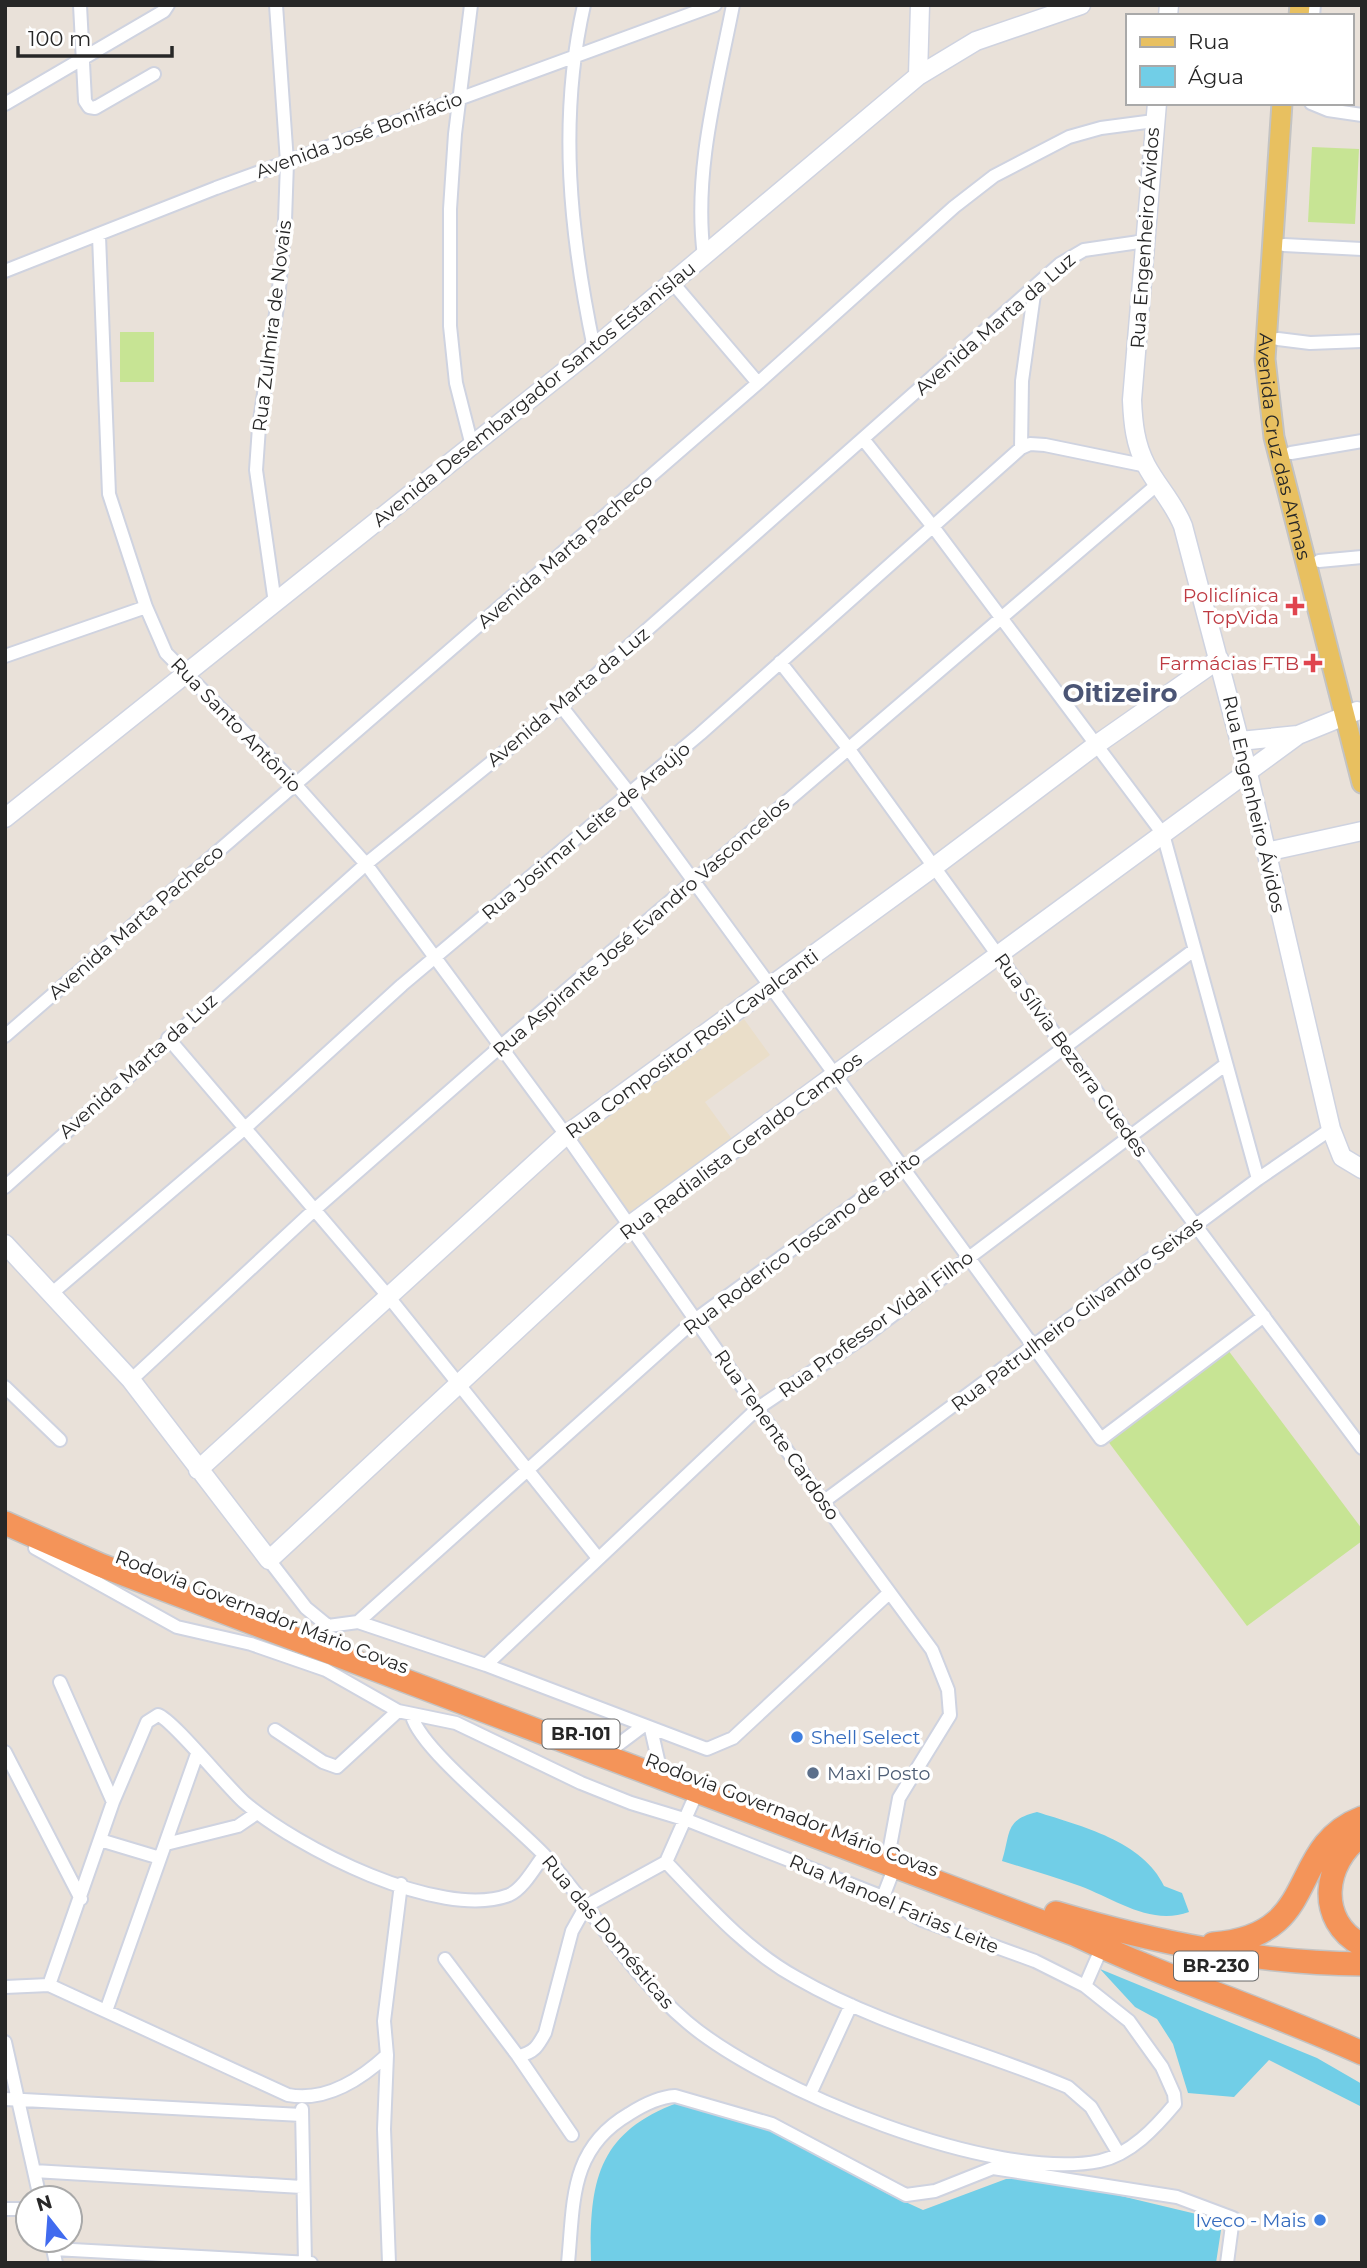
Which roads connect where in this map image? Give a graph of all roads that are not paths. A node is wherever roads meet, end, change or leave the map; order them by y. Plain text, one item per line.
1 (80, 5) edge
2 (169, 5) edge
3 (276, 5) edge
4 (471, 5) edge
5 (584, 5) edge
6 (715, 5) edge
7 (733, 5) edge
8 (920, 5) edge
9 (1081, 5) edge
10 (1058, 8) edge
11 (85, 55) junction
12 (573, 56) junction
13 (154, 74) dead end
14 (918, 76) junction
15 (461, 97) junction
16 (5, 104) edge
17 (1282, 105) edge
18 (1293, 105) edge
19 (1316, 105) edge
20 (1155, 112) edge
21 (1362, 115) edge
22 (287, 162) junction
23 (99, 236) junction
24 (1146, 241) junction
25 (1284, 245) junction
26 (1362, 249) edge
27 (704, 256) junction
28 (5, 271) edge
29 (672, 282) junction
30 (1035, 287) junction
31 (1278, 339) junction
32 (1362, 341) edge
33 (594, 348) junction
34 (758, 383) junction
35 (863, 439) junction
36 (1362, 441) edge
37 (472, 446) junction
38 (1021, 448) junction
39 (1291, 453) junction
40 (1147, 466) junction
41 (1158, 483) junction
42 (934, 528) junction
43 (1362, 557) edge
44 (1319, 561) junction
45 (275, 603) junction
46 (146, 607) junction
47 (999, 616) junction
48 (5, 656) edge
49 (1219, 659) junction
50 (780, 662) junction
51 (185, 673) junction
52 (561, 706) junction
53 (1354, 718) edge
54 (1298, 735) junction
55 (1240, 741) junction
56 (1096, 745) junction
57 (849, 747) junction
58 (1248, 773) junction
59 (294, 783) junction
60 (1362, 783) edge
61 (630, 794) junction
62 (5, 818) edge
63 (1362, 831) edge
64 (1163, 834) junction
65 (1266, 852) junction
66 (366, 864) junction
67 (934, 867) junction
68 (693, 883) junction
69 (1194, 950) junction
70 (998, 956) junction
71 (437, 957) junction
72 (768, 986) junction
73 (5, 1037) edge
74 (168, 1038) junction
75 (502, 1046) junction
76 (1065, 1046) junction
77 (1225, 1065) junction
78 (833, 1076) junction
79 (244, 1129) junction
80 (1331, 1129) junction
81 (566, 1135) junction
82 (1128, 1135) junction
83 (904, 1168) junction
84 (1362, 1169) edge
85 (1258, 1179) junction
86 (5, 1187) edge
87 (313, 1210) junction
88 (1196, 1225) junction
89 (631, 1226) junction
90 (5, 1244) edge
91 (969, 1257) junction
92 (51, 1294) junction
93 (388, 1296) junction
94 (1264, 1316) junction
95 (696, 1319) junction
96 (1033, 1347) junction
97 (131, 1380) junction
98 (457, 1385) junction
99 (5, 1387) edge
100 (758, 1408) junction
101 (60, 1440) dead end
102 (1362, 1448) edge
103 (198, 1470) junction
104 (529, 1471) junction
105 (823, 1502) junction
106 (5, 1506) edge
107 (5, 1523) edge
108 (598, 1558) junction
109 (269, 1560) junction
110 (889, 1593) junction
111 (358, 1622) junction
112 (326, 1631) junction
113 (486, 1665) junction
114 (60, 1682) dead end
115 (398, 1711) junction
116 (412, 1716) junction
117 (647, 1727) junction
118 (494, 1728) junction
119 (275, 1730) dead end
120 (615, 1747) junction
121 (5, 1752) edge
122 (197, 1754) junction
123 (659, 1764) junction
124 (697, 1792) junction
125 (113, 1802) junction
126 (257, 1813) junction
127 (1362, 1818) edge
128 (687, 1820) junction
129 (1362, 1835) edge
130 (100, 1840) junction
131 (166, 1844) junction
132 (544, 1855) junction
133 (160, 1858) junction
134 (892, 1859) junction
135 (666, 1863) junction
136 (401, 1884) junction
137 (883, 1898) junction
138 (81, 1899) junction
139 (586, 1906) junction
140 (1074, 1934) junction
141 (1164, 1942) junction
142 (1362, 1945) edge
143 (1102, 1948) junction
144 (445, 1959) dead end
145 (1362, 1964) edge
146 (1362, 1976) edge
147 (49, 1985) junction
148 (1085, 1986) junction
149 (5, 1987) edge
150 (852, 2005) junction
151 (106, 2011) junction
152 (5, 2042) edge
153 (1362, 2053) edge
154 (387, 2055) junction
155 (518, 2056) junction
156 (810, 2094) junction
157 (1174, 2094) joint
158 (302, 2098) junction
159 (12, 2099) edge
160 (302, 2115) junction
161 (572, 2135) dead end
162 (1119, 2154) junction
163 (34, 2171) junction
164 (37, 2184) edge
165 (302, 2187) junction
166 (84, 2252) edge
167 (305, 2263) edge
168 (311, 2263) edge
169 (389, 2263) edge
170 (568, 2263) edge
171 (1227, 2263) edge

1 - 11 street
2 - 11 street
3 - 22 street, Rua Zulmira de Novais
4 - 15 street
5 - 12 street
6 - 12 street, Avenida José Bonifácio
7 - 27 street
8 - 14 street
9 - 10 street, Avenida Desembargador Santos Estanislau
10 - 14 street, Avenida Desembargador Santos Estanislau
11 - 13 street
11 - 16 street
12 - 15 street, Avenida José Bonifácio
12 - 33 street
14 - 27 street, Avenida Desembargador Santos Estanislau
15 - 22 street, Avenida José Bonifácio
15 - 37 street
17 - 53 main road, Avenida Cruz das Armas
18 - 25 main road, Avenida Cruz das Armas
19 - 21 street
20 - 24 street, Rua Engenheiro Ávidos
20 - 34 street, Avenida Marta Pacheco
22 - 23 street, Avenida José Bonifácio
22 - 45 street, Rua Zulmira de Novais
23 - 28 street, Avenida José Bonifácio
23 - 46 street, Rua Santo Antônio
24 - 30 street, Avenida Marta da Luz
24 - 40 street, Rua Engenheiro Ávidos
25 - 26 street
25 - 31 main road, Avenida Cruz das Armas
27 - 29 street, Avenida Desembargador Santos Estanislau
29 - 33 street, Avenida Desembargador Santos Estanislau
29 - 34 street
30 - 35 street, Avenida Marta da Luz
30 - 38 street
31 - 32 street
31 - 39 main road, Avenida Cruz das Armas
33 - 37 street, Avenida Desembargador Santos Estanislau
34 - 59 street, Avenida Marta Pacheco
35 - 42 street
35 - 52 street, Avenida Marta da Luz
36 - 39 street
37 - 45 street, Avenida Desembargador Santos Estanislau
38 - 40 street
38 - 42 street, Rua Josimar Leite de Araújo
39 - 44 main road, Avenida Cruz das Armas
40 - 41 street, Rua Engenheiro Ávidos
41 - 47 street, Rua Aspirante José Evandro Vasconcelos
41 - 49 street, Rua Engenheiro Ávidos
42 - 47 street
42 - 50 street, Rua Josimar Leite de Araújo
43 - 44 street
44 - 53 main road, Avenida Cruz das Armas
45 - 51 street, Avenida Desembargador Santos Estanislau
46 - 48 street
46 - 51 street, Rua Santo Antônio
47 - 56 street
47 - 57 street, Rua Aspirante José Evandro Vasconcelos
49 - 55 street, Rua Engenheiro Ávidos
49 - 56 street, Rua Compositor Rosil Cavalcanti
50 - 57 street, Rua Sílvia Bezerra Guedes
50 - 61 street, Rua Josimar Leite de Araújo
51 - 59 street, Rua Santo Antônio
51 - 62 street, Avenida Desembargador Santos Estanislau
52 - 61 street
52 - 66 street, Avenida Marta da Luz
53 - 54 street
53 - 60 main road, Avenida Cruz das Armas
54 - 55 street
54 - 58 street, Rua Radialista Geraldo Campos
55 - 58 street, Rua Engenheiro Ávidos
56 - 64 street
56 - 67 street, Rua Compositor Rosil Cavalcanti
57 - 67 street, Rua Sílvia Bezerra Guedes
57 - 68 street, Rua Aspirante José Evandro Vasconcelos
58 - 64 street, Rua Radialista Geraldo Campos
58 - 65 street, Rua Engenheiro Ávidos
59 - 66 street, Rua Santo Antônio
59 - 73 street, Avenida Marta Pacheco
61 - 68 street
61 - 71 street, Rua Josimar Leite de Araújo
63 - 65 street
64 - 69 street
64 - 70 street, Rua Radialista Geraldo Campos
65 - 80 street, Rua Engenheiro Ávidos
66 - 71 street, Rua Tenente Cardoso
66 - 74 street, Avenida Marta da Luz
67 - 70 street, Rua Sílvia Bezerra Guedes
67 - 72 street, Rua Compositor Rosil Cavalcanti
68 - 72 street
68 - 75 street, Rua Aspirante José Evandro Vasconcelos
69 - 76 street, Rua Roderico Toscano de Brito
69 - 77 street
70 - 76 street, Rua Sílvia Bezerra Guedes
70 - 78 street, Rua Radialista Geraldo Campos
71 - 75 street, Rua Tenente Cardoso
71 - 79 street, Rua Josimar Leite de Araújo
72 - 78 street
72 - 81 street, Rua Compositor Rosil Cavalcanti
74 - 79 street
74 - 86 street, Avenida Marta da Luz
75 - 81 street, Rua Tenente Cardoso
75 - 87 street, Rua Aspirante José Evandro Vasconcelos
76 - 82 street, Rua Sílvia Bezerra Guedes
76 - 83 street, Rua Roderico Toscano de Brito
77 - 82 street, Rua Professor Vidal Filho
77 - 85 street
78 - 83 street
78 - 89 street, Rua Radialista Geraldo Campos
79 - 87 street
79 - 92 street, Rua Josimar Leite de Araújo
80 - 84 street, Rua Engenheiro Ávidos
80 - 85 street, Rua Patrulheiro Gilvandro Seixas
81 - 89 street, Rua Tenente Cardoso
81 - 93 street, Rua Compositor Rosil Cavalcanti
82 - 88 street, Rua Sílvia Bezerra Guedes
82 - 91 street, Rua Professor Vidal Filho
83 - 91 street
83 - 95 street, Rua Roderico Toscano de Brito
85 - 88 street, Rua Patrulheiro Gilvandro Seixas
87 - 93 street
87 - 97 street, Rua Aspirante José Evandro Vasconcelos
88 - 94 street, Rua Sílvia Bezerra Guedes
88 - 96 street, Rua Patrulheiro Gilvandro Seixas
89 - 95 street, Rua Tenente Cardoso
89 - 98 street, Rua Radialista Geraldo Campos
90 - 92 street
91 - 96 street
91 - 100 street, Rua Professor Vidal Filho
92 - 97 street
93 - 98 street
93 - 103 street, Rua Compositor Rosil Cavalcanti
94 - 96 street
94 - 102 street, Rua Sílvia Bezerra Guedes
95 - 100 street, Rua Tenente Cardoso
95 - 104 street, Rua Roderico Toscano de Brito
96 - 105 street, Rua Patrulheiro Gilvandro Seixas
97 - 103 street
98 - 104 street
98 - 109 street, Rua Radialista Geraldo Campos
99 - 101 street
100 - 105 street, Rua Tenente Cardoso
100 - 108 street, Rua Professor Vidal Filho
103 - 109 street
104 - 108 street
104 - 111 street, Rua Roderico Toscano de Brito
105 - 110 street, Rua Tenente Cardoso
106 - 112 highway, Rodovia Governador Mário Covas / BR-101
107 - 115 street, Rua Manoel Farias Leite
107 - 118 highway, Rodovia Governador Mário Covas / BR-101
108 - 113 street, Rua Professor Vidal Filho
109 - 112 street
110 - 117 street
110 - 134 street, Rua Tenente Cardoso
111 - 112 street
111 - 113 street
112 - 120 highway, Rodovia Governador Mário Covas / BR-101
113 - 117 street
114 - 125 street
115 - 116 street, Rua Manoel Farias Leite
115 - 119 street
116 - 118 street, Rua Manoel Farias Leite
116 - 132 street, Rua das Domésticas
117 - 120 street
117 - 123 street
118 - 124 highway, Rodovia Governador Mário Covas / BR-101
118 - 128 street, Rua Manoel Farias Leite
120 - 123 highway, Rodovia Governador Mário Covas / BR-101
121 - 138 street
122 - 125 street
122 - 126 street
122 - 131 street
123 - 134 highway, Rodovia Governador Mário Covas / BR-101
124 - 128 street
124 - 134 highway, Rodovia Governador Mário Covas / BR-101
125 - 130 street
126 - 131 street
126 - 136 street
127 - 141 highway
128 - 135 street
128 - 137 street, Rua Manoel Farias Leite
129 - 142 highway
130 - 133 street
130 - 138 street
131 - 133 street
132 - 136 street
132 - 139 street, Rua das Domésticas
133 - 151 street
134 - 137 street
134 - 140 highway, Rodovia Governador Mário Covas / BR-101
134 - 141 highway, Rodovia Governador Mário Covas / BR-101
135 - 139 street
135 - 150 street
136 - 154 street
137 - 148 street, Rua Manoel Farias Leite
138 - 147 street
139 - 155 street
139 - 156 street, Rua das Domésticas
140 - 143 highway
140 - 146 highway, BR-230
141 - 145 highway, Rodovia Governador Mário Covas / BR-101
143 - 148 street
143 - 153 highway
144 - 155 street
147 - 149 street
147 - 151 street
148 - 157 street, Rua Manoel Farias Leite
150 - 156 street
150 - 162 street
151 - 158 street
152 - 159 street
154 - 158 street
154 - 169 street
155 - 161 street
156 - 162 street, Rua das Domésticas
157 - 162 street, Rua das Domésticas
158 - 160 street
159 - 160 street
159 - 163 street
160 - 165 street
163 - 164 street
163 - 165 street
165 - 167 street
166 - 167 street
167 - 168 street
170 - 171 street

